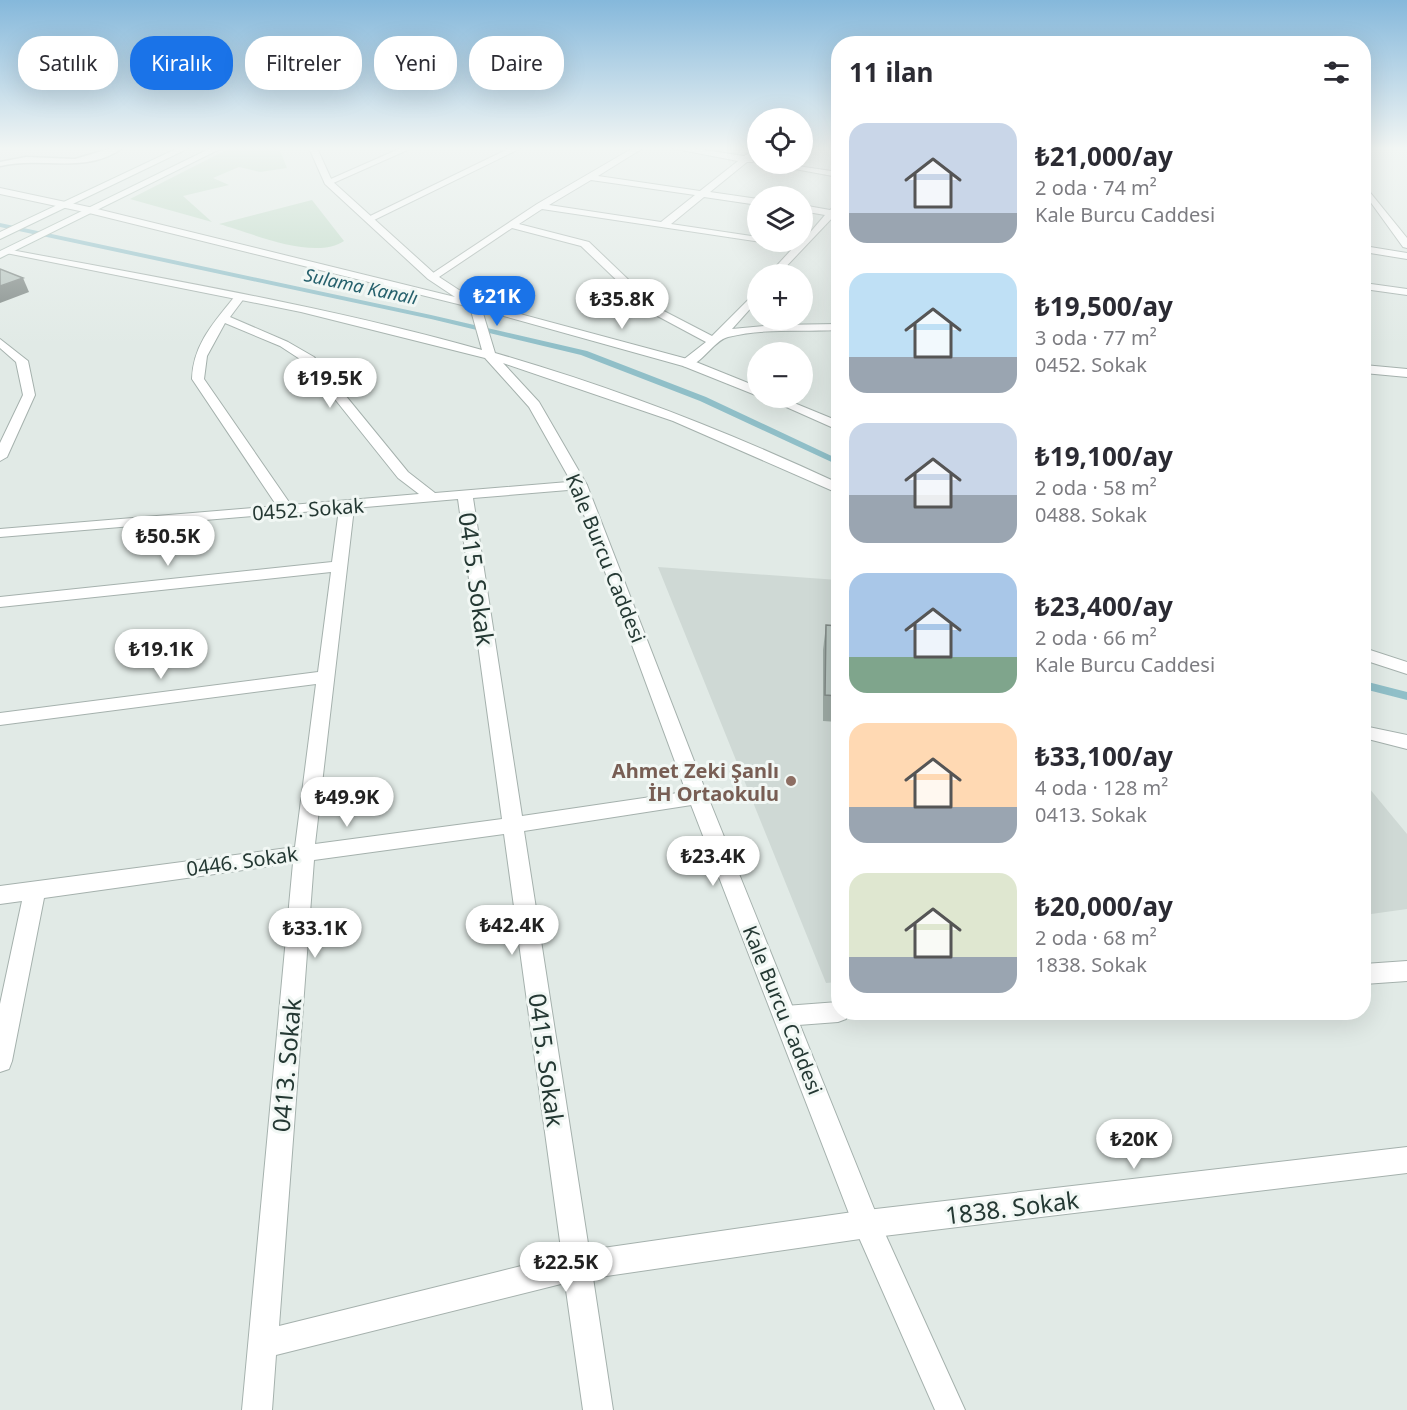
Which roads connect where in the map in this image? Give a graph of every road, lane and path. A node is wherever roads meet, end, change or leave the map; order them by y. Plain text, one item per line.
1 (48, 214) edge
2 (82, 214) edge
3 (104, 214) edge
4 (363, 214) edge
5 (380, 214) edge
6 (528, 214) edge
7 (590, 214) edge
8 (676, 214) edge
9 (1382, 214) edge
10 (831, 216) edge
11 (369, 219) junction
12 (510, 225) junction
13 (662, 225) junction
14 (813, 233) edge
15 (0, 236) edge
16 (747, 238) edge
17 (1407, 245) edge
18 (1371, 250) edge
19 (794, 252) edge
20 (3, 253) edge
21 (1407, 256) edge
22 (783, 264) edge
23 (432, 276) junction
24 (1371, 287) edge
25 (1407, 292) edge
26 (240, 297) junction
27 (475, 305) junction
28 (747, 305) edge
29 (224, 318) junction
30 (831, 327) edge
31 (718, 338) junction
32 (1, 344) edge
33 (490, 356) junction
34 (687, 363) junction
35 (1371, 369) edge
36 (1407, 372) edge
37 (747, 388) edge
38 (796, 408) edge
39 (831, 423) edge
40 (0, 457) edge
41 (831, 484) edge
42 (580, 485) junction
43 (465, 496) junction
44 (434, 499) junction
45 (347, 506) junction
46 (287, 510) junction
47 (0, 533) edge
48 (340, 566) junction
49 (0, 602) edge
50 (1371, 657) edge
51 (1407, 668) edge
52 (326, 677) junction
53 (0, 719) edge
54 (1371, 734) edge
55 (1407, 742) edge
56 (698, 797) junction
57 (513, 825) junction
58 (304, 853) junction
59 (35, 890) junction
60 (0, 895) edge
61 (1407, 971) edge
62 (1371, 974) edge
63 (831, 1013) edge
64 (786, 1016) junction
65 (0, 1060) edge
66 (1407, 1160) edge
67 (867, 1224) junction
68 (577, 1266) junction
69 (263, 1344) junction
70 (257, 1410) edge
71 (598, 1410) edge
72 (950, 1410) edge

1 - 15 street
2 - 20 street
3 - 27 street
4 - 11 street
5 - 11 street
6 - 12 street
7 - 13 street
8 - 13 street
9 - 17 street
10 - 14 street
11 - 23 street
12 - 23 street
12 - 31 street
13 - 16 street
18 - 21 street
19 - 22 street
20 - 26 street
23 - 27 street
24 - 25 street
26 - 29 street
26 - 33 street
27 - 33 street
27 - 34 street
28 - 31 street
29 - 44 street
29 - 46 street
30 - 31 street
31 - 34 street
32 - 40 street
33 - 41 street
33 - 42 street, Kale Burcu Caddesi
34 - 37 street
35 - 36 street
38 - 39 street
42 - 43 street, 0452. Sokak
42 - 56 street, Kale Burcu Caddesi
43 - 44 street, 0452. Sokak
43 - 57 street, 0415. Sokak
44 - 45 street, 0452. Sokak
45 - 46 street, 0452. Sokak
45 - 48 street, 0413. Sokak
46 - 47 street, 0452. Sokak
48 - 49 street
48 - 52 street, 0413. Sokak
50 - 51 street
52 - 53 street
52 - 58 street, 0413. Sokak
54 - 55 street
56 - 57 street, 0446. Sokak
56 - 64 street, Kale Burcu Caddesi
57 - 58 street, 0446. Sokak
57 - 68 street, 0415. Sokak
58 - 59 street, 0446. Sokak
58 - 69 street, 0413. Sokak
59 - 60 street, 0446. Sokak
59 - 65 street
61 - 62 street
63 - 64 street
64 - 67 street, Kale Burcu Caddesi
66 - 67 street, 1838. Sokak
67 - 68 street, 1838. Sokak
67 - 72 street, Kale Burcu Caddesi
68 - 69 street, 1838. Sokak
68 - 71 street, 0415. Sokak
69 - 70 street, 0413. Sokak

